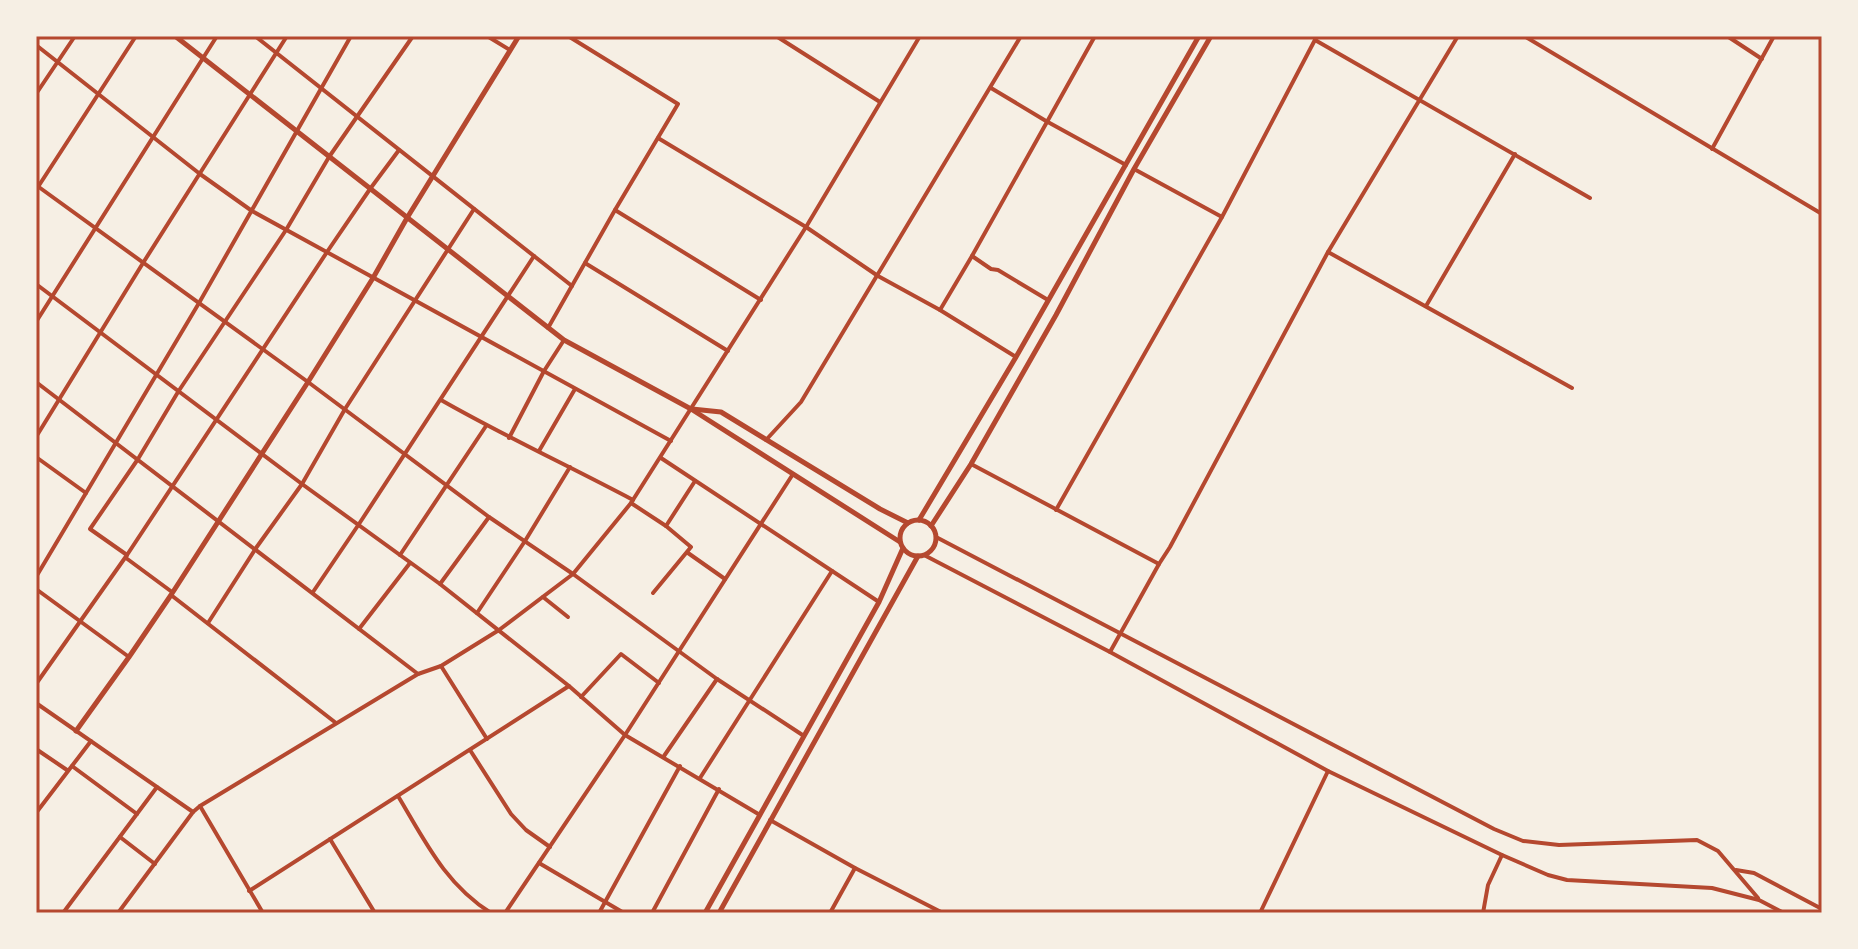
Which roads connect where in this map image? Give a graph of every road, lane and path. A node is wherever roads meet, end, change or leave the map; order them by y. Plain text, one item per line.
1 (75, 36) edge
2 (136, 36) edge
3 (175, 36) edge
4 (217, 36) edge
5 (255, 36) edge
6 (287, 36) edge
7 (351, 36) edge
8 (413, 36) edge
9 (487, 36) edge
10 (519, 36) edge
11 (568, 36) edge
12 (776, 36) edge
13 (920, 36) edge
14 (1021, 36) edge
15 (1095, 36) edge
16 (1211, 36) edge
17 (1458, 36) edge
18 (1524, 36) edge
19 (1727, 36) edge
20 (1774, 36) edge
21 (1197, 37) edge
22 (1316, 38) edge
23 (36, 45) edge
24 (510, 50) junction
25 (277, 53) junction
26 (203, 57) junction
27 (1762, 59) junction
28 (57, 62) junction
29 (991, 88) junction
30 (322, 89) junction
31 (36, 94) edge
32 (97, 94) junction
33 (250, 95) junction
34 (1420, 101) junction
35 (880, 102) junction
36 (357, 116) junction
37 (1046, 121) junction
38 (298, 132) junction
39 (152, 136) junction
40 (658, 138) junction
41 (1712, 149) junction
42 (399, 150) junction
43 (1515, 154) junction
44 (329, 157) junction
45 (1126, 165) junction
46 (1134, 169) junction
47 (200, 174) junction
48 (433, 176) junction
49 (37, 187) edge
50 (370, 189) junction
51 (1590, 198) dead end
52 (474, 209) junction
53 (615, 210) junction
54 (252, 211) junction
55 (1822, 214) edge
56 (1222, 217) junction
57 (407, 218) junction
58 (806, 227) junction
59 (95, 228) junction
60 (286, 230) junction
61 (448, 250) junction
62 (327, 252) junction
63 (1328, 252) junction
64 (534, 256) junction
65 (972, 256) junction
66 (143, 263) junction
67 (585, 263) junction
68 (878, 276) junction
69 (373, 278) junction
70 (36, 284) edge
71 (572, 286) junction
72 (52, 297) junction
73 (508, 297) junction
74 (415, 300) junction
75 (761, 300) junction
76 (1048, 300) junction
77 (199, 303) junction
78 (1426, 306) junction
79 (940, 310) junction
80 (36, 322) edge
81 (225, 322) junction
82 (548, 328) junction
83 (100, 334) junction
84 (482, 337) junction
85 (564, 340) junction
86 (263, 351) junction
87 (728, 351) junction
88 (1016, 357) junction
89 (544, 371) junction
90 (157, 375) junction
91 (36, 382) edge
92 (308, 382) junction
93 (1572, 388) dead end
94 (575, 389) junction
95 (178, 392) junction
96 (59, 399) junction
97 (441, 400) junction
98 (345, 409) junction
99 (691, 409) junction
100 (216, 419) junction
101 (486, 426) junction
102 (36, 437) edge
103 (509, 438) junction
104 (766, 440) junction
105 (671, 441) junction
106 (116, 442) junction
107 (539, 451) junction
108 (261, 453) junction
109 (404, 454) junction
110 (36, 457) edge
111 (660, 458) junction
112 (138, 459) junction
113 (971, 464) junction
114 (571, 466) junction
115 (793, 474) junction
116 (695, 481) junction
117 (302, 484) junction
118 (173, 486) junction
119 (447, 486) junction
120 (86, 493) junction
121 (632, 502) junction
122 (1056, 510) junction
123 (489, 517) junction
124 (217, 520) junction
125 (919, 520) junction
126 (908, 523) junction
127 (359, 524) junction
128 (760, 524) junction
129 (666, 526) junction
130 (931, 526) junction
131 (936, 537) junction
132 (525, 541) junction
133 (902, 545) junction
134 (256, 548) junction
135 (687, 552) junction
136 (400, 555) junction
137 (126, 556) junction
138 (921, 556) junction
139 (410, 563) junction
140 (1159, 564) junction
141 (832, 571) junction
142 (573, 574) junction
143 (36, 577) edge
144 (725, 579) junction
145 (440, 584) junction
146 (36, 589) edge
147 (312, 592) junction
148 (172, 593) junction
149 (653, 593) dead end
150 (543, 597) junction
151 (879, 602) junction
152 (477, 613) junction
153 (568, 617) dead end
154 (80, 620) junction
155 (208, 623) junction
156 (359, 629) junction
157 (499, 630) junction
158 (1120, 635) junction
159 (679, 651) junction
160 (1110, 652) junction
161 (129, 657) junction
162 (441, 666) junction
163 (418, 674) junction
164 (717, 679) junction
165 (659, 683) junction
166 (36, 684) edge
167 (569, 686) junction
168 (581, 697) junction
169 (749, 700) junction
170 (36, 703) edge
171 (336, 723) junction
172 (76, 731) junction
173 (625, 735) junction
174 (804, 736) junction
175 (487, 739) junction
176 (91, 741) junction
177 (36, 749) edge
178 (470, 750) junction
179 (664, 756) junction
180 (680, 766) junction
181 (70, 768) junction
182 (1328, 771) junction
183 (700, 778) junction
184 (157, 787) junction
185 (719, 789) junction
186 (398, 796) junction
187 (200, 806) junction
188 (193, 812) junction
189 (36, 813) edge
190 (137, 814) junction
191 (760, 815) junction
192 (770, 820) junction
193 (120, 837) junction
194 (330, 839) junction
195 (550, 847) junction
196 (1502, 855) junction
197 (539, 863) junction
198 (155, 864) junction
199 (855, 868) junction
200 (1734, 870) junction
201 (249, 891) junction
202 (1759, 900) junction
203 (605, 903) junction
204 (1822, 909) edge
205 (63, 913) edge
206 (118, 913) edge
207 (263, 913) edge
208 (375, 913) edge
209 (491, 913) edge
210 (505, 913) edge
211 (599, 913) edge
212 (624, 913) edge
213 (652, 913) edge
214 (705, 913) edge
215 (719, 913) edge
216 (830, 913) edge
217 (943, 913) edge
218 (1260, 913) edge
219 (1483, 913) edge
220 (1784, 913) edge

1 - 28 street
2 - 32 street
3 - 26 street
4 - 26 street
5 - 25 street
6 - 25 street
7 - 30 street
8 - 36 street
9 - 24 street
10 - 24 street
11 - 40 street
12 - 35 street
13 - 35 street
14 - 29 street
15 - 37 street
16 - 46 street
17 - 34 street
18 - 41 street
19 - 27 street
20 - 27 street
21 - 45 street
22 - 34 street
22 - 56 street
23 - 28 street
24 - 48 street
25 - 30 street
25 - 33 street
26 - 33 street
26 - 39 street
27 - 41 street
28 - 31 street
28 - 32 street
29 - 37 street
29 - 68 street
30 - 36 street
30 - 38 street
32 - 39 street
32 - 49 street
33 - 38 street
33 - 47 street
34 - 43 street
34 - 63 street
35 - 58 street
36 - 42 street
36 - 44 street
37 - 45 street
37 - 65 street
38 - 44 street
38 - 54 street
39 - 47 street
39 - 59 street
40 - 53 street
40 - 58 street
41 - 55 street
42 - 48 street
42 - 50 street
43 - 51 street
43 - 78 street
44 - 50 street
44 - 60 street
45 - 76 street
46 - 56 street
46 - 113 street
47 - 54 street
47 - 66 street
48 - 52 street
48 - 57 street
49 - 59 street
50 - 57 street
50 - 62 street
52 - 61 street
52 - 64 street
53 - 67 street
53 - 75 street
54 - 60 street
54 - 77 street
56 - 122 street
57 - 61 street
57 - 69 street
58 - 68 street
58 - 75 street
59 - 66 street
59 - 72 street
60 - 62 street
60 - 81 street
61 - 73 street
61 - 74 street
62 - 69 street
62 - 86 street
63 - 78 street
63 - 140 street
64 - 71 street
64 - 73 street
65 - 76 street
65 - 79 street
66 - 77 street
66 - 83 street
67 - 71 street
67 - 87 street
68 - 79 street
68 - 104 street
69 - 74 street
69 - 92 street
70 - 72 street
71 - 82 street
72 - 80 street
72 - 83 street
73 - 82 street
73 - 84 street
74 - 84 street
74 - 98 street
75 - 87 street
76 - 88 street
77 - 81 street
77 - 90 street
78 - 93 street
79 - 88 street
81 - 86 street
81 - 95 street
82 - 85 street
83 - 90 street
83 - 96 street
84 - 89 street
84 - 97 street
85 - 89 street
85 - 99 street
86 - 92 street
86 - 100 street
87 - 99 street
88 - 125 street
89 - 94 street
89 - 103 street
90 - 95 street
90 - 106 street
91 - 96 street
92 - 98 street
92 - 108 street
94 - 105 street
94 - 107 street
95 - 100 street
95 - 112 street
96 - 102 street
96 - 106 street
97 - 101 street
97 - 109 street
98 - 109 street
98 - 117 street
99 - 104 street
99 - 105 street
99 - 115 street
100 - 108 street
100 - 118 street
101 - 103 street
101 - 119 street
103 - 107 street
104 - 126 street
105 - 111 street
106 - 112 street
106 - 120 street
107 - 114 street
108 - 117 street
108 - 124 street
109 - 119 street
109 - 127 street
110 - 120 street
111 - 116 street
111 - 121 street
112 - 118 street
112 - 137 street
113 - 122 street
113 - 130 street
114 - 121 street
114 - 132 street
115 - 128 street
115 - 133 street
116 - 128 street
116 - 129 street
117 - 127 street
117 - 134 street
118 - 124 street
118 - 137 street
119 - 123 street
119 - 136 street
120 - 143 street
121 - 129 street
121 - 142 street
122 - 140 street
123 - 132 street
123 - 145 street
124 - 134 street
124 - 148 street
125 - 126 street
125 - 130 street
126 - 133 street
127 - 136 street
127 - 147 street
128 - 141 street
128 - 144 street
129 - 135 street
130 - 131 street
131 - 138 street
131 - 158 street
132 - 142 street
132 - 152 street
133 - 138 street
133 - 151 street
134 - 147 street
134 - 155 street
135 - 144 street
135 - 149 street
136 - 139 street
137 - 148 street
137 - 154 street
138 - 160 street
138 - 192 street
139 - 145 street
139 - 156 street
140 - 158 street
141 - 151 street
141 - 169 street
142 - 150 street
142 - 159 street
144 - 159 street
145 - 152 street
146 - 154 street
147 - 156 street
148 - 155 street
148 - 161 street
150 - 153 street
150 - 157 street
151 - 174 street
152 - 157 street
154 - 161 street
154 - 166 street
155 - 171 street
156 - 163 street
157 - 162 street
157 - 167 street
158 - 160 street
158 - 200 street
159 - 164 street
159 - 165 street
160 - 182 street
161 - 172 street
162 - 163 street
162 - 175 street
163 - 171 street
164 - 169 street
164 - 179 street
165 - 168 street
165 - 173 street
167 - 168 street
167 - 175 street
168 - 173 street
169 - 174 street
169 - 183 street
170 - 172 street
171 - 187 street
172 - 176 street
173 - 179 street
173 - 195 street
174 - 191 street
175 - 178 street
176 - 181 street
176 - 184 street
177 - 181 street
178 - 186 street
178 - 195 street
179 - 180 street
180 - 183 street
180 - 203 street
181 - 189 street
181 - 190 street
182 - 196 street
182 - 218 street
183 - 185 street
184 - 188 street
184 - 190 street
185 - 191 street
185 - 213 street
186 - 194 street
186 - 209 street
187 - 188 street
187 - 201 street
188 - 198 street
190 - 193 street
191 - 214 street
192 - 199 street
192 - 215 street
193 - 198 street
193 - 205 street
194 - 201 street
194 - 208 street
195 - 197 street
196 - 202 street
196 - 219 street
197 - 203 street
197 - 210 street
198 - 206 street
199 - 216 street
199 - 217 street
200 - 202 street
200 - 204 street
201 - 207 street
202 - 220 street
203 - 211 street
203 - 212 street

